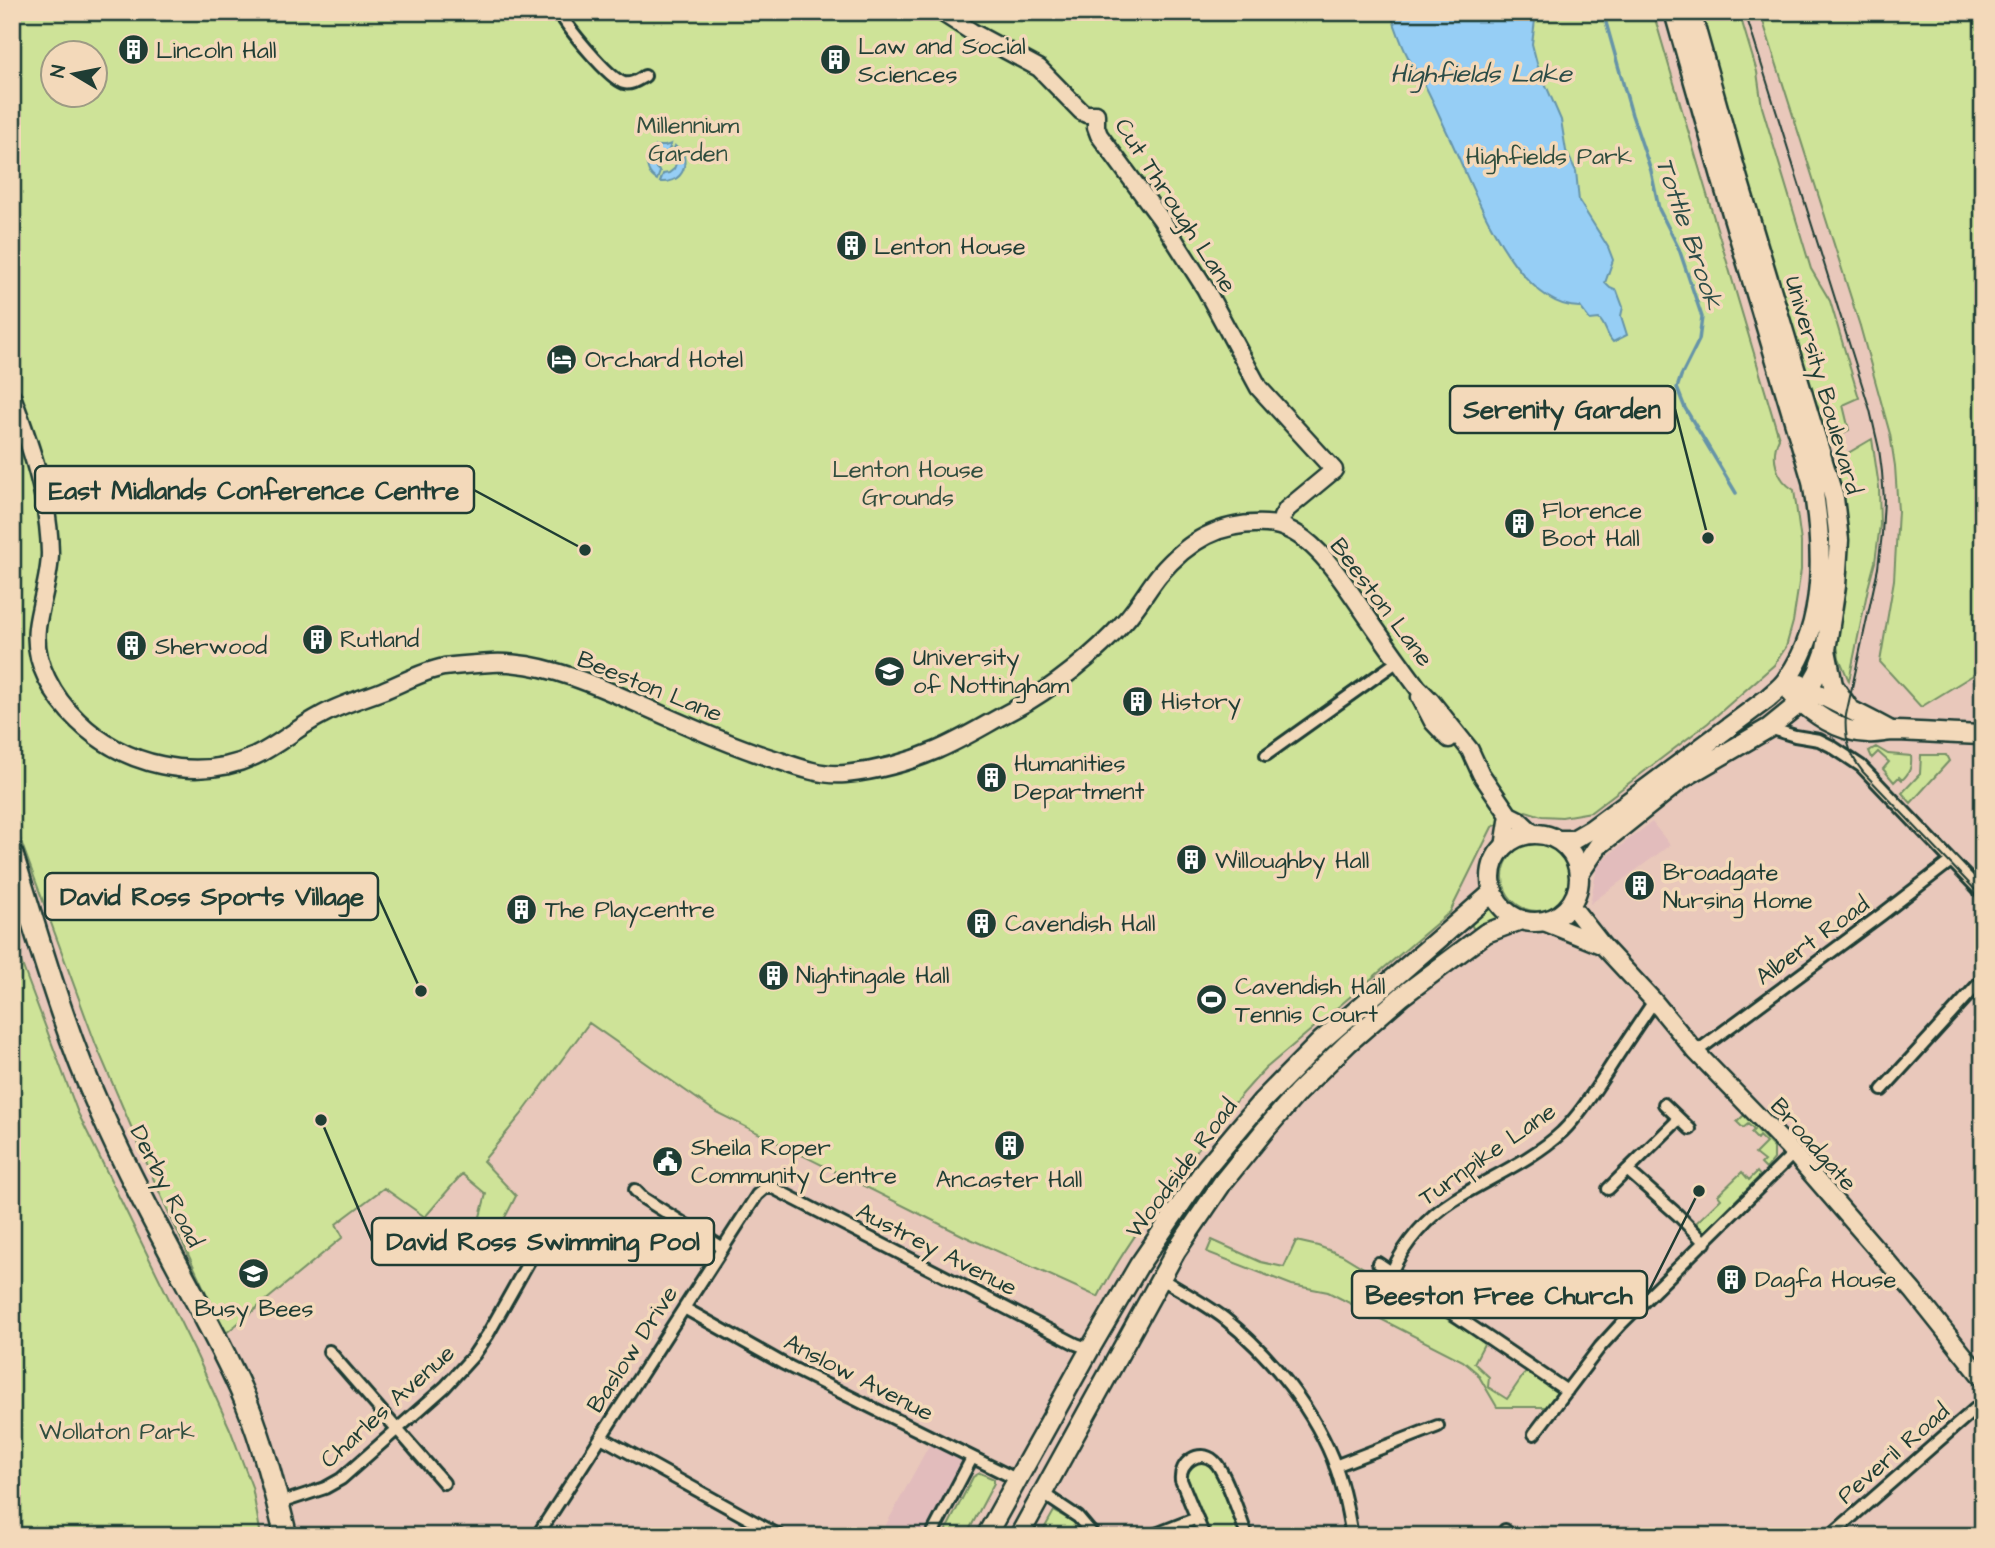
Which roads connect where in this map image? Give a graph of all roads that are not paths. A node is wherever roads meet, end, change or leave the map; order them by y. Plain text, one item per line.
1 (559, 12) edge
2 (941, 12) edge
3 (1674, 12) edge
4 (1691, 12) edge
5 (645, 76) dead end
6 (12, 396) edge
7 (1280, 525) junction
8 (1826, 650) junction
9 (1398, 661) junction
10 (1786, 681) junction
11 (1419, 693) junction
12 (1804, 695) junction
13 (1850, 710) junction
14 (1769, 728) junction
15 (1891, 731) junction
16 (1983, 735) edge
17 (1266, 755) dead end
18 (1481, 774) junction
19 (1508, 815) junction
20 (1534, 834) junction
21 (1558, 841) junction
22 (1504, 847) junction
23 (12, 855) edge
24 (1951, 861) junction
25 (1579, 874) junction
26 (1493, 892) junction
27 (1983, 894) edge
28 (1570, 904) junction
29 (1521, 920) junction
30 (1544, 922) junction
31 (1603, 946) junction
32 (1983, 979) edge
33 (1654, 1002) junction
34 (1696, 1052) junction
35 (1882, 1090) dead end
36 (1664, 1104) dead end
37 (1679, 1119) junction
38 (1690, 1129) dead end
39 (1793, 1154) junction
40 (1627, 1170) junction
41 (765, 1188) joint
42 (1608, 1189) dead end
43 (635, 1190) dead end
44 (1705, 1243) junction
45 (538, 1245) dead end
46 (723, 1248) junction
47 (1378, 1264) dead end
48 (1139, 1265) junction
49 (1392, 1271) junction
50 (522, 1274) junction
51 (1160, 1278) junction
52 (534, 1279) dead end
53 (684, 1308) junction
54 (1090, 1349) junction
55 (329, 1351) dead end
56 (1983, 1379) edge
57 (1567, 1391) junction
58 (1983, 1402) edge
59 (1438, 1426) dead end
60 (397, 1429) junction
61 (1534, 1434) dead end
62 (601, 1437) junction
63 (972, 1458) junction
64 (1335, 1466) junction
65 (1018, 1480) junction
66 (444, 1483) dead end
67 (1042, 1493) junction
68 (278, 1504) junction
69 (1197, 1518) junction
70 (286, 1536) edge
71 (537, 1536) edge
72 (780, 1536) edge
73 (931, 1536) edge
74 (986, 1536) edge
75 (1018, 1536) edge
76 (1094, 1536) edge
77 (1151, 1536) edge
78 (1204, 1536) edge
79 (1247, 1536) edge
80 (1352, 1536) edge
81 (1830, 1536) edge

1 - 5 street
2 - 7 street, Cut Through Lane
3 - 10 main road, University Boulevard
4 - 8 main road, University Boulevard
6 - 7 street, Beeston Lane
7 - 9 street, Beeston Lane
8 - 12 main road, University Boulevard
8 - 13 main road
9 - 11 street, Beeston Lane
9 - 17 street
10 - 12 main road
10 - 21 main road, University Boulevard
11 - 18 street, Beeston Lane
11 - 18 street, Beeston Lane
12 - 13 main road
12 - 14 main road, University Boulevard
12 - 15 main road
13 - 15 main road
14 - 24 street
14 - 25 main road, University Boulevard
15 - 16 main road
18 - 19 street, Beeston Lane
19 - 20 street
19 - 22 street
20 - 21 main road
20 - 22 main road
21 - 25 main road
22 - 26 main road
23 - 68 highway, Derby Road
24 - 27 street
24 - 34 street, Albert Road
25 - 28 main road
26 - 29 main road
26 - 48 main road, Woodside Road
28 - 30 main road
28 - 31 street, Broadgate
29 - 30 main road
29 - 51 main road, Woodside Road
30 - 31 street
31 - 33 street, Broadgate
32 - 35 street
33 - 34 street, Broadgate
33 - 49 street, Turnpike Lane
34 - 39 street, Broadgate
36 - 37 street
37 - 38 street
37 - 40 street
39 - 44 street
39 - 56 street, Broadgate
40 - 42 street
40 - 44 street
41 - 46 street, Baslow Drive
41 - 54 street, Austrey Avenue
43 - 46 street
44 - 57 street
45 - 50 street, Charles Avenue
46 - 53 street, Baslow Drive
47 - 49 street
48 - 51 main road
48 - 54 main road, Woodside Road
49 - 57 street
50 - 52 street
50 - 60 street, Charles Avenue
51 - 64 street
51 - 67 main road, Woodside Road
53 - 62 street, Baslow Drive
53 - 63 street, Anslow Avenue
54 - 65 main road, Woodside Road
55 - 60 street
57 - 61 street
58 - 81 street, Peveril Road
59 - 64 street
60 - 66 street
60 - 68 street, Charles Avenue
62 - 71 street, Baslow Drive
62 - 72 street
63 - 65 street, Anslow Avenue
63 - 73 street
64 - 80 street
65 - 67 main road
65 - 74 main road, Woodside Road
67 - 75 main road, Woodside Road
67 - 76 street
68 - 70 highway, Derby Road
69 - 77 street
69 - 78 street
69 - 79 street

